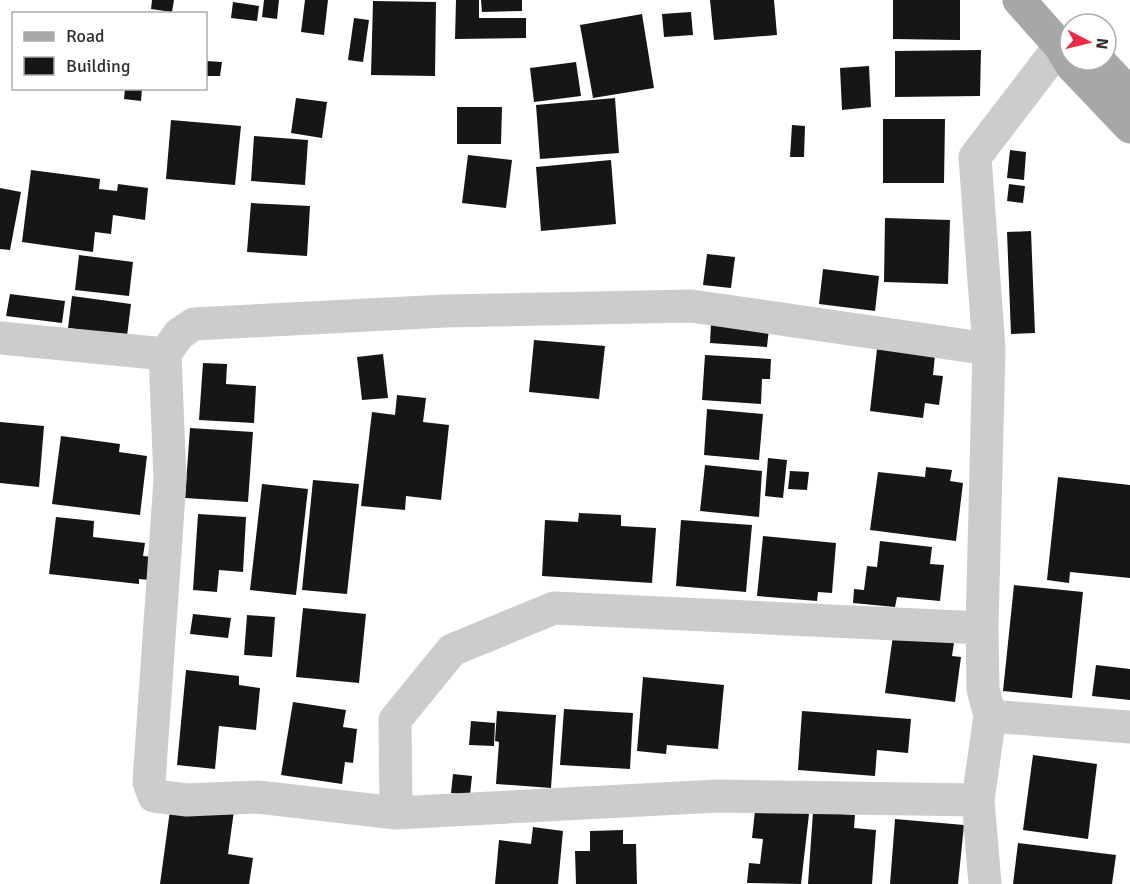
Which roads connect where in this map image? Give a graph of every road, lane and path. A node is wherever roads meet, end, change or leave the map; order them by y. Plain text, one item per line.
1 (1019, 0) edge
2 (1042, 0) edge
3 (1058, 26) edge
4 (1058, 32) edge
5 (1058, 47) edge
6 (1078, 72) edge
7 (1109, 72) edge
8 (1130, 94) edge
9 (1130, 127) edge
10 (0, 338) edge
11 (989, 349) junction
12 (165, 354) junction
13 (982, 628) junction
14 (990, 716) junction
15 (1130, 727) edge
16 (978, 800) junction
17 (396, 813) junction
18 (985, 884) edge

1 - 4 main road
2 - 3 main road
5 - 11 street
6 - 9 main road
7 - 8 main road
10 - 12 street
11 - 12 street
11 - 13 street
12 - 17 street
13 - 14 street
13 - 17 street
14 - 15 street
14 - 16 street
16 - 17 street
16 - 18 street

